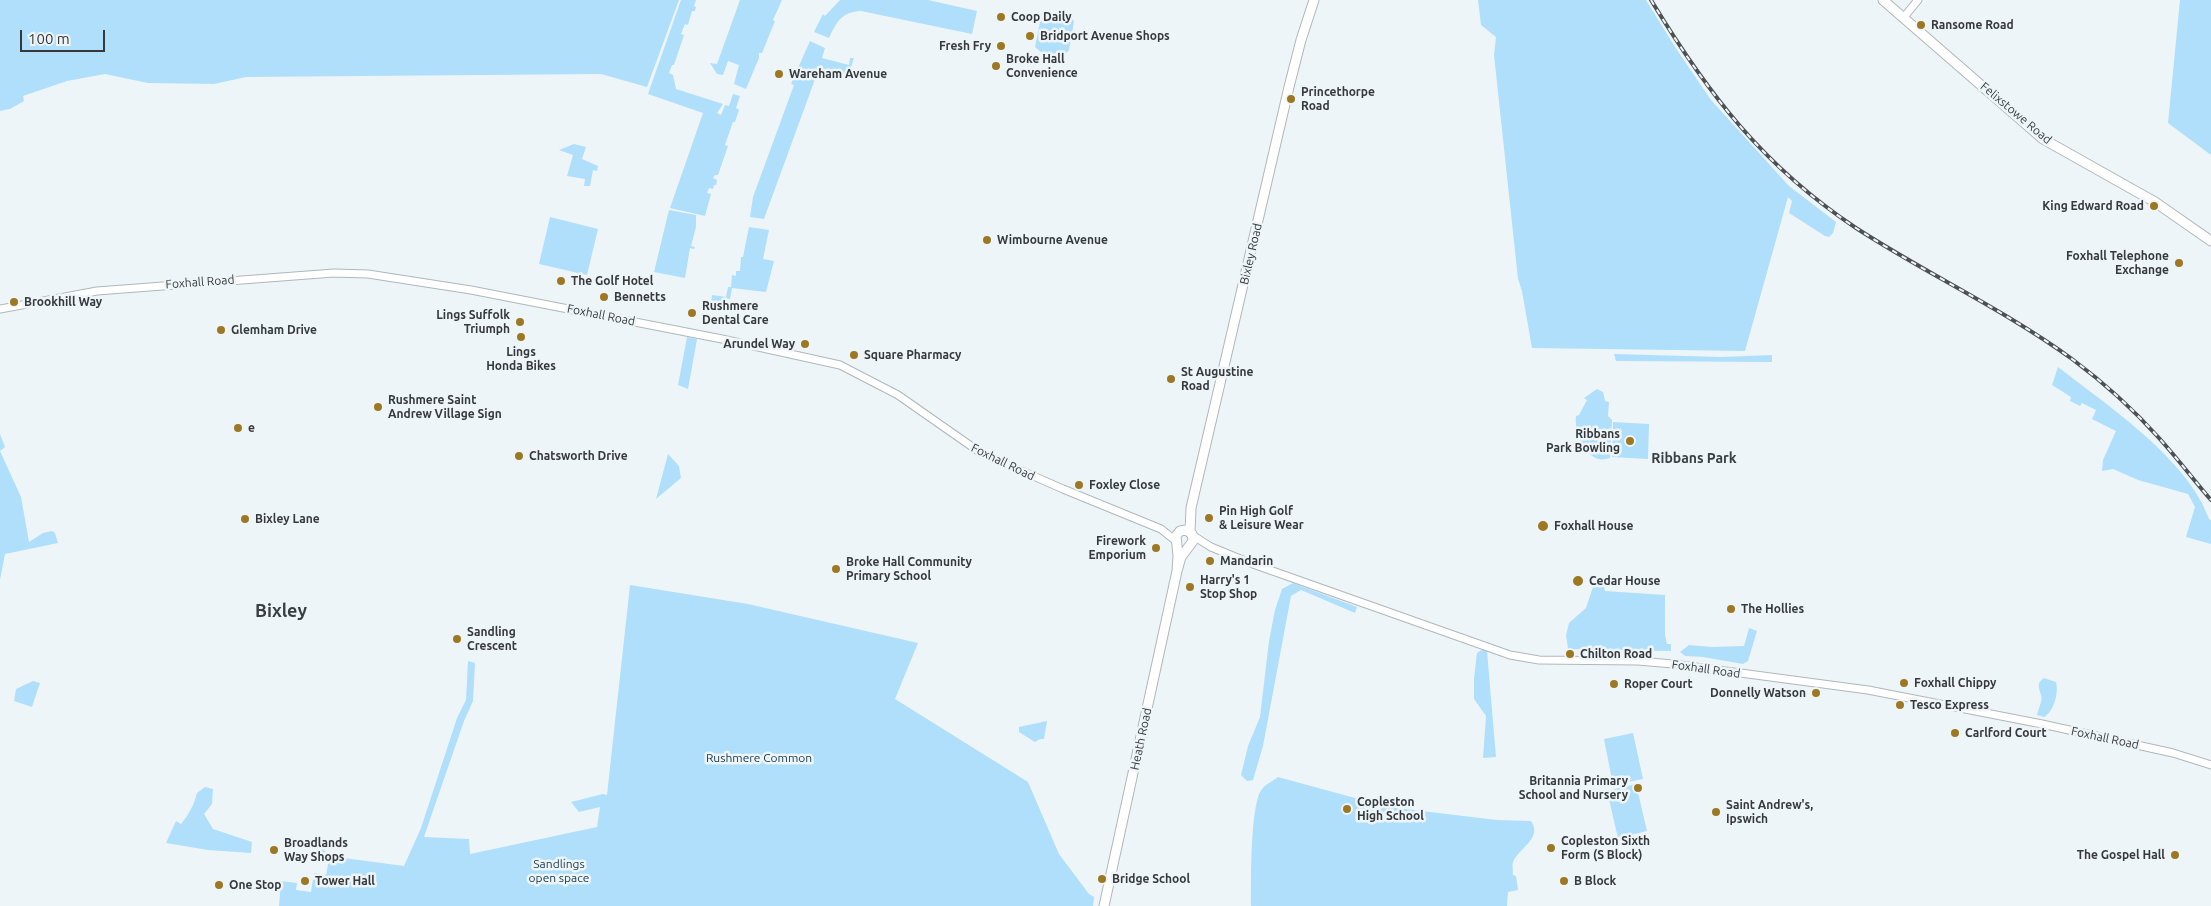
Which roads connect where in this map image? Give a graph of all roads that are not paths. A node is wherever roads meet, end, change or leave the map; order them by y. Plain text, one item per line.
1 (1314, 0) edge
2 (1883, 0) edge
3 (1918, 0) edge
4 (1904, 17) junction
5 (2211, 241) edge
6 (0, 309) edge
7 (1191, 508) junction
8 (1191, 534) junction
9 (1178, 537) junction
10 (1190, 546) junction
11 (1211, 547) junction
12 (1177, 571) junction
13 (2211, 765) edge
14 (1104, 906) edge

1 - 7 main road, Bixley Road
2 - 4 main road, Felixstowe Road
3 - 4 street
4 - 5 main road, Felixstowe Road
6 - 9 street, Foxhall Road
7 - 8 main road, Bixley Road
7 - 9 main road, Bixley Road
8 - 9 main road
8 - 10 main road
8 - 11 street, Foxhall Road
9 - 10 main road
9 - 12 main road, Heath Road
10 - 11 street, Foxhall Road
10 - 12 main road, Heath Road
11 - 13 street, Foxhall Road
12 - 14 main road, Heath Road

